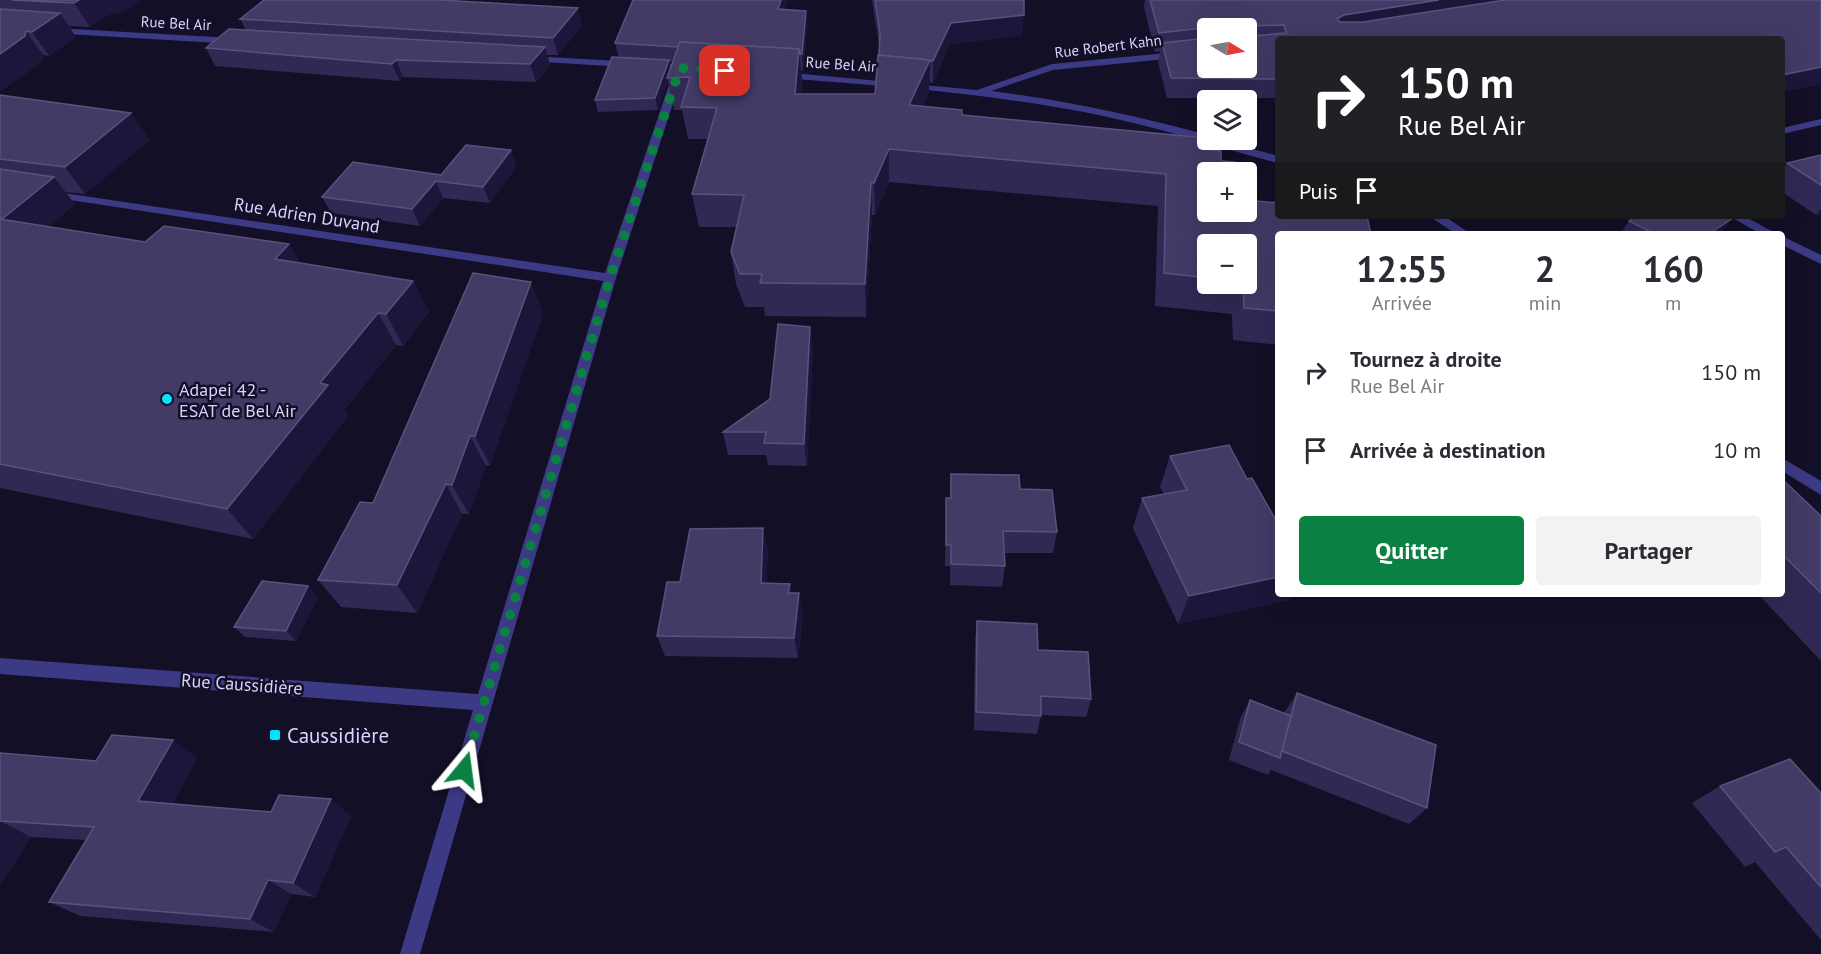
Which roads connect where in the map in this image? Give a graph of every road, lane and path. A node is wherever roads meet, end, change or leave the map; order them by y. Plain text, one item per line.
1 (48, 30) edge
2 (249, 42) edge
3 (1197, 53) edge
4 (523, 58) edge
5 (680, 68) junction
6 (703, 69) edge
7 (774, 74) edge
8 (980, 92) junction
9 (1821, 122) edge
10 (1785, 130) edge
11 (1197, 135) edge
12 (1245, 150) edge
13 (1275, 159) edge
14 (35, 192) edge
15 (1440, 219) edge
16 (1741, 219) edge
17 (1460, 231) edge
18 (1765, 231) edge
19 (1785, 242) edge
20 (1821, 260) edge
21 (610, 278) junction
22 (1785, 466) edge
23 (1821, 489) edge
24 (0, 666) edge
25 (484, 703) junction
26 (410, 954) edge

1 - 2 street, Rue Bel Air
3 - 8 street, Rue Robert Kahn
4 - 5 street
5 - 6 street
5 - 21 street
7 - 8 street, Rue Bel Air
8 - 11 street, Rue Bel Air
9 - 10 street
12 - 13 street, Rue Bel Air
14 - 21 street, Rue Adrien Duvand
15 - 17 street
16 - 18 street
19 - 20 street
21 - 25 street
22 - 23 street
24 - 25 street, Rue Caussidière
25 - 26 street

